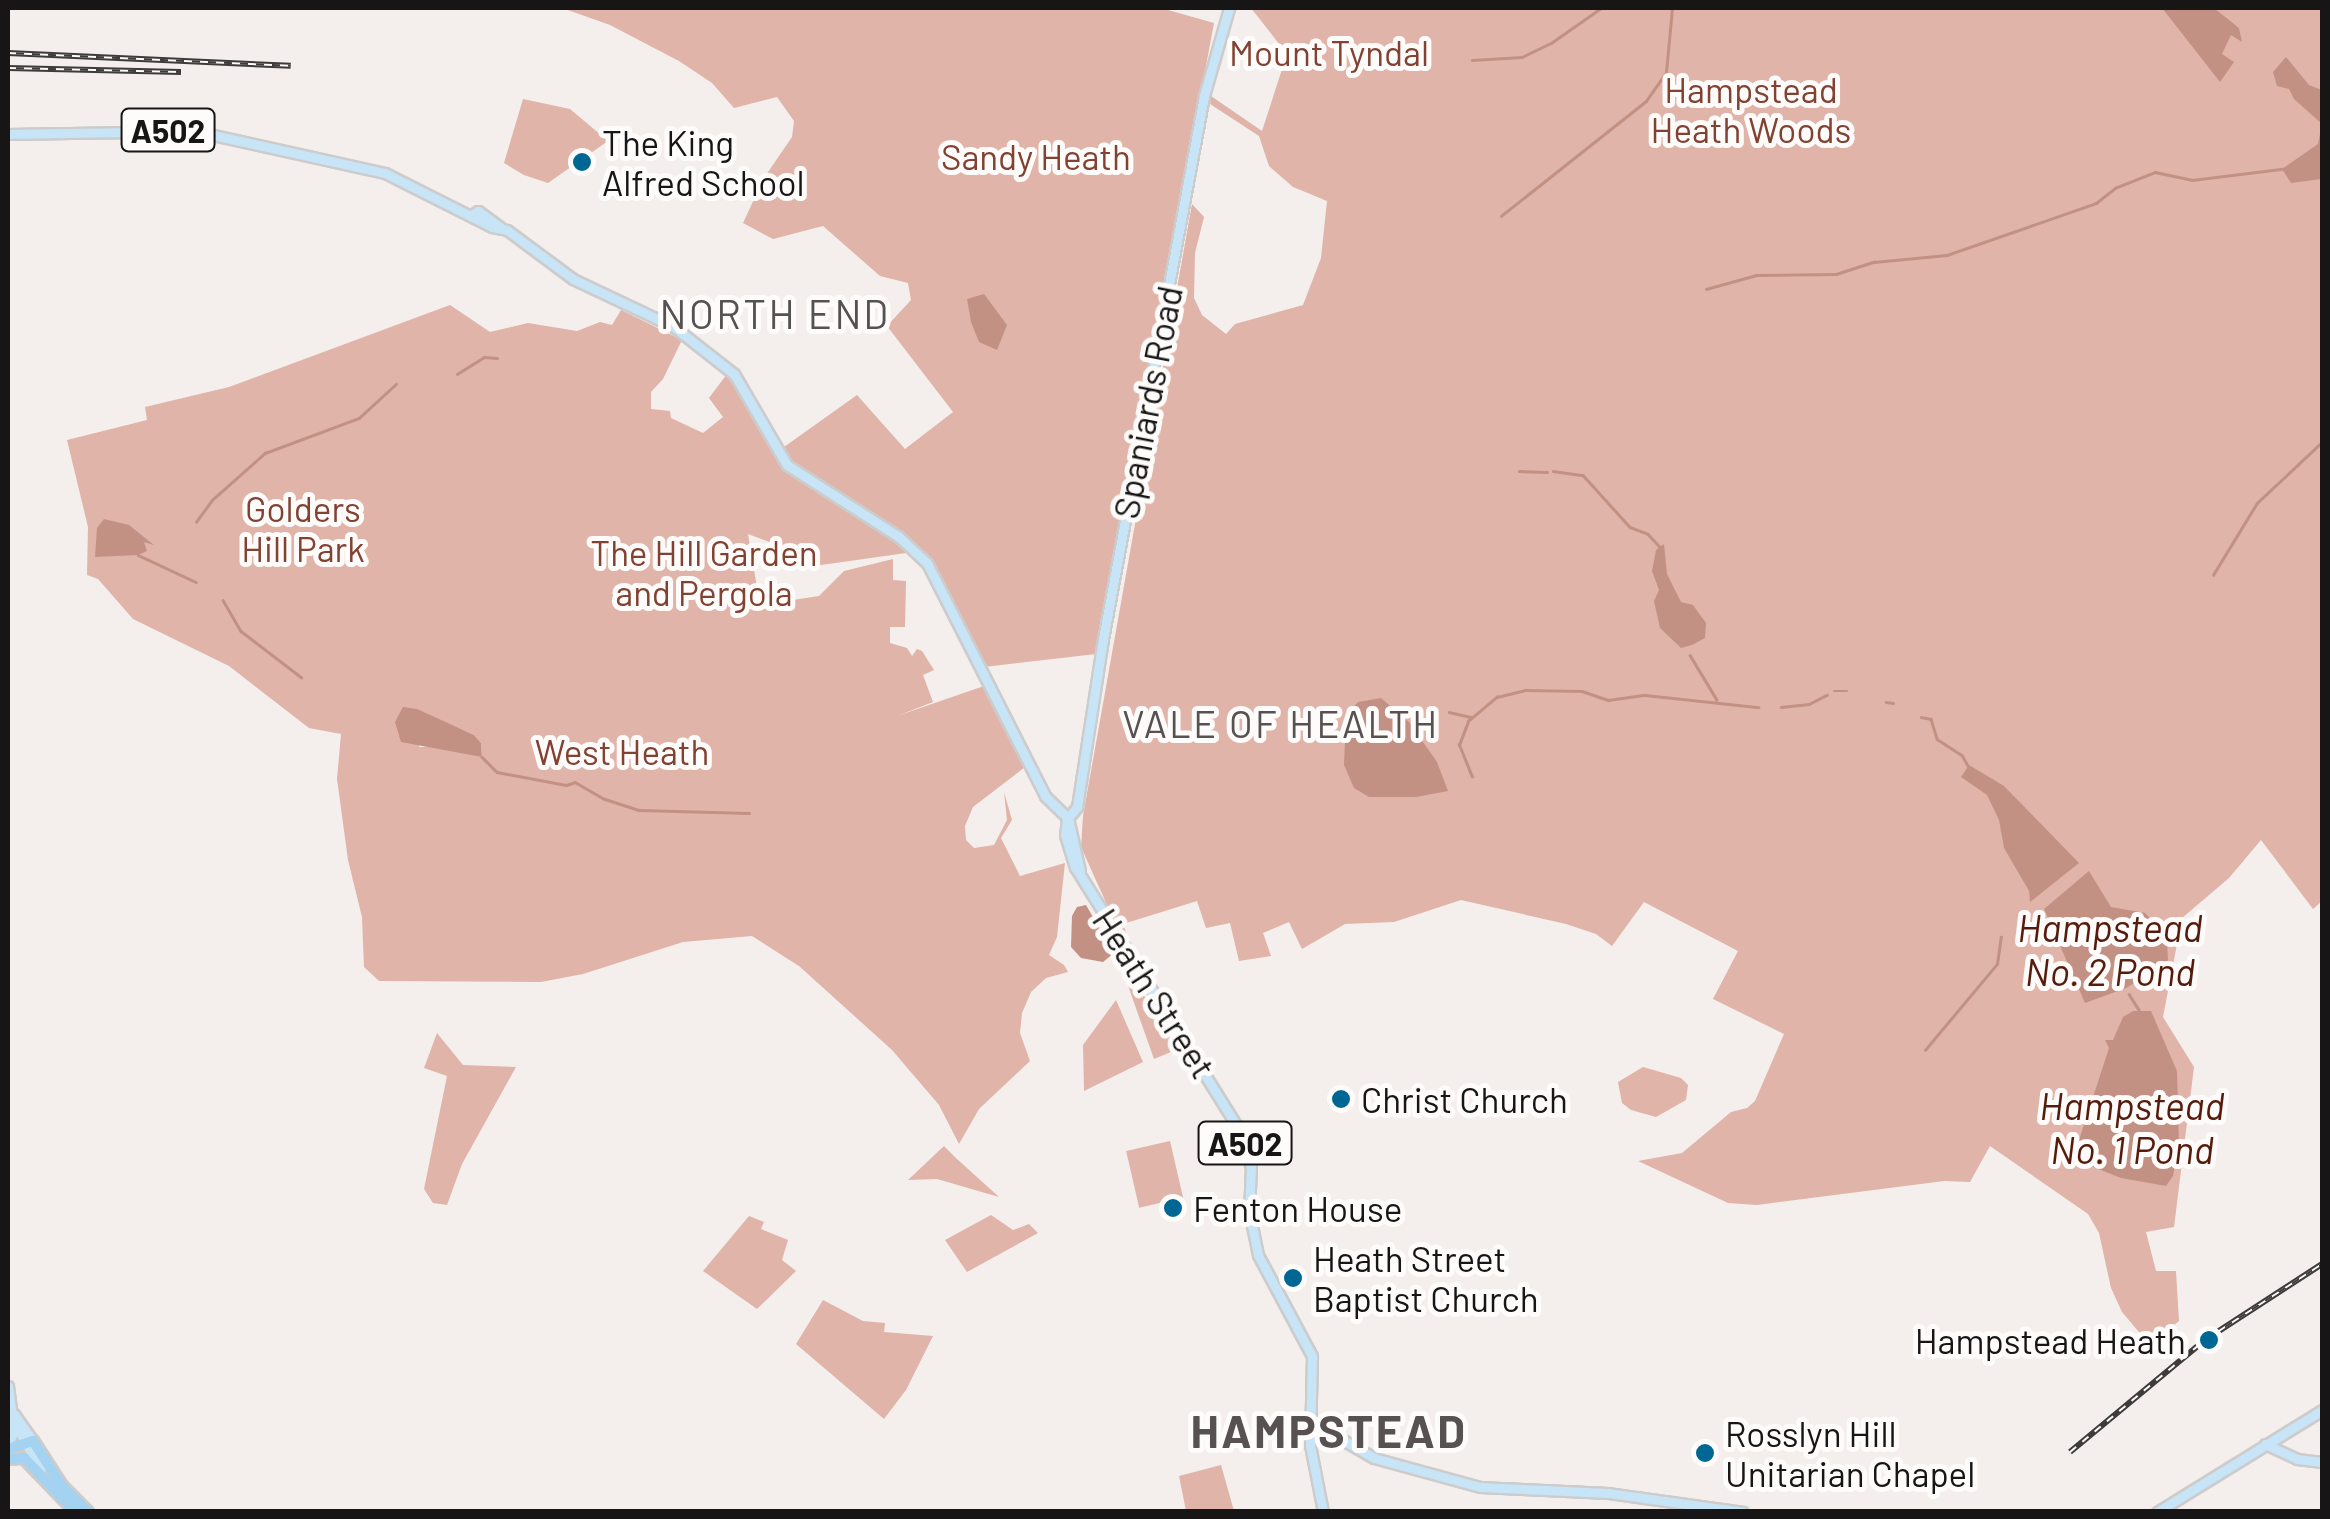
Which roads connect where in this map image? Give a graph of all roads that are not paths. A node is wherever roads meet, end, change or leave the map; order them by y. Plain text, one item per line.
1 (1229, 8) edge
2 (8, 134) edge
3 (1068, 818) junction
4 (8, 1386) edge
5 (2322, 1410) edge
6 (13, 1417) junction
7 (1310, 1421) junction
8 (2277, 1437) junction
9 (2265, 1444) junction
10 (8, 1446) edge
11 (29, 1449) junction
12 (2278, 1450) junction
13 (8, 1459) edge
14 (2322, 1462) edge
15 (76, 1512) edge
16 (88, 1512) edge
17 (1324, 1512) edge
18 (1743, 1512) edge
19 (2156, 1512) edge

1 - 3 main road, Spaniards Road
2 - 3 main road, A502
3 - 7 main road, Heath Street / A502
4 - 6 main road
5 - 8 main road
6 - 10 main road
6 - 11 main road
7 - 17 main road, Heath Street
7 - 18 main road
8 - 9 main road
8 - 12 main road
9 - 12 main road
9 - 19 main road
10 - 11 highway
11 - 13 highway
11 - 15 highway
11 - 16 highway
12 - 14 main road

